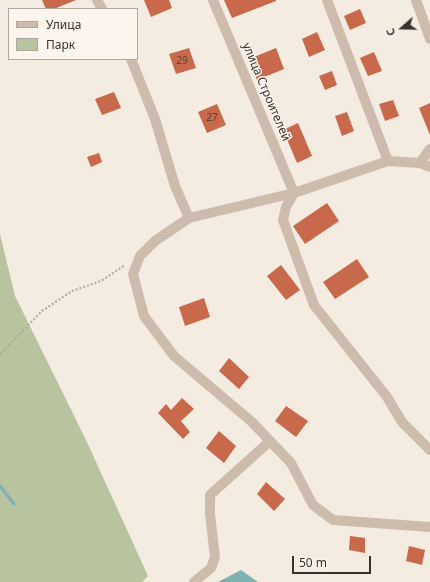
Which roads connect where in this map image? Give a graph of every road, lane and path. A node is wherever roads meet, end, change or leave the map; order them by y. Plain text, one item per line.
1 (213, 0) edge
2 (327, 0) edge
3 (416, 0) edge
4 (430, 39) edge
5 (131, 60) edge
6 (430, 149) edge
7 (388, 161) junction
8 (420, 163) junction
9 (430, 167) edge
10 (294, 193) junction
11 (189, 218) junction
12 (140, 256) junction
13 (0, 354) edge
14 (270, 440) junction
15 (430, 450) edge
16 (430, 527) edge
17 (194, 582) edge

1 - 10 street, улица Строителей
2 - 7 street
3 - 4 street
5 - 11 street
6 - 8 street
7 - 8 street
7 - 10 street
8 - 9 street
10 - 11 street
10 - 15 street
11 - 12 street
12 - 13 path
12 - 14 street
14 - 16 street
14 - 17 street

